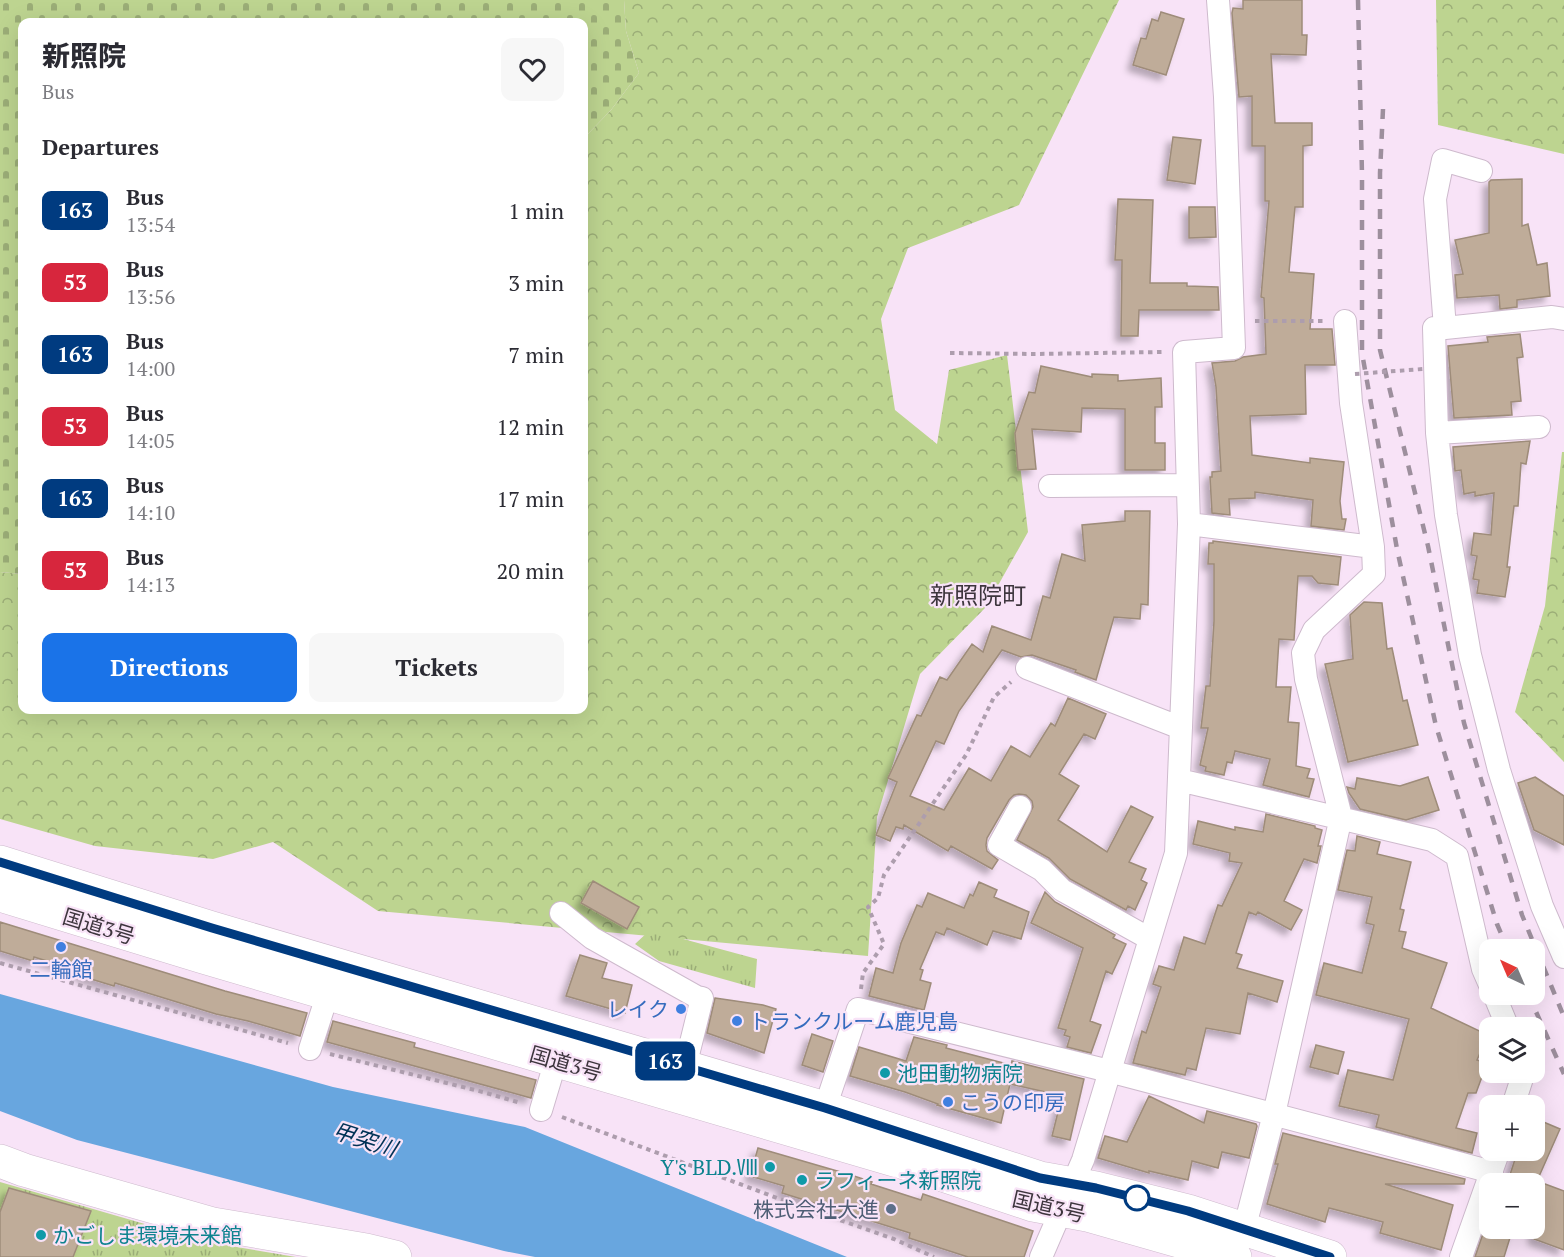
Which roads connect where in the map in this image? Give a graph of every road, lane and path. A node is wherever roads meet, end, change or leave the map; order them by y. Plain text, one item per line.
1 (1218, 0) edge
2 (1480, 171) dead end
3 (1564, 319) edge
4 (1233, 321) junction
5 (1345, 321) joint
6 (1445, 328) junction
7 (1184, 352) junction
8 (950, 353) dead end
9 (1423, 369) dead end
10 (1355, 374) dead end
11 (1539, 427) dead end
12 (1437, 433) junction
13 (1187, 485) junction
14 (1050, 486) dead end
15 (1189, 524) junction
16 (1373, 548) junction
17 (1027, 668) joint
18 (1181, 728) junction
19 (1179, 780) junction
20 (1020, 807) dead end
21 (1341, 816) junction
22 (0, 862) edge
23 (0, 896) edge
24 (561, 913) dead end
25 (1150, 939) junction
26 (1479, 952) edge
27 (1564, 957) edge
28 (0, 963) edge
29 (328, 993) junction
30 (858, 1009) junction
31 (310, 1049) junction
32 (556, 1060) junction
33 (685, 1067) junction
34 (1109, 1071) junction
35 (825, 1108) junction
36 (541, 1110) junction
37 (1274, 1114) junction
38 (0, 1161) edge
39 (1496, 1161) edge
40 (1492, 1172) junction
41 (1066, 1197) junction
42 (1240, 1244) edge
43 (395, 1257) edge
44 (934, 1257) edge
45 (1041, 1257) edge
46 (1330, 1257) edge
47 (1461, 1257) edge

1 - 4 street
2 - 6 street
3 - 6 street
4 - 5 path
4 - 7 street
5 - 16 street
6 - 12 street
7 - 8 path
7 - 13 street
9 - 10 path, bridge
11 - 12 street
12 - 27 street
13 - 14 street
13 - 15 street
15 - 16 street
15 - 18 street
16 - 21 street
17 - 18 street
17 - 30 path
18 - 19 street
19 - 21 street
19 - 25 street
20 - 25 street
21 - 26 street
21 - 37 street
22 - 33 main road, 国道3号
23 - 29 main road, 国道3号
24 - 33 street
25 - 34 street
28 - 31 path
29 - 31 street
29 - 32 main road, 国道3号
30 - 34 street
30 - 35 street
31 - 36 path
32 - 36 street
32 - 41 main road, 国道3号
33 - 35 main road, 国道3号
34 - 37 street
34 - 41 street
35 - 41 main road, 国道3号
36 - 44 path
37 - 40 street
37 - 42 street
38 - 43 main road
39 - 40 street
40 - 47 street
41 - 42 main road, 国道3号
41 - 45 street
42 - 46 main road, 国道3号

